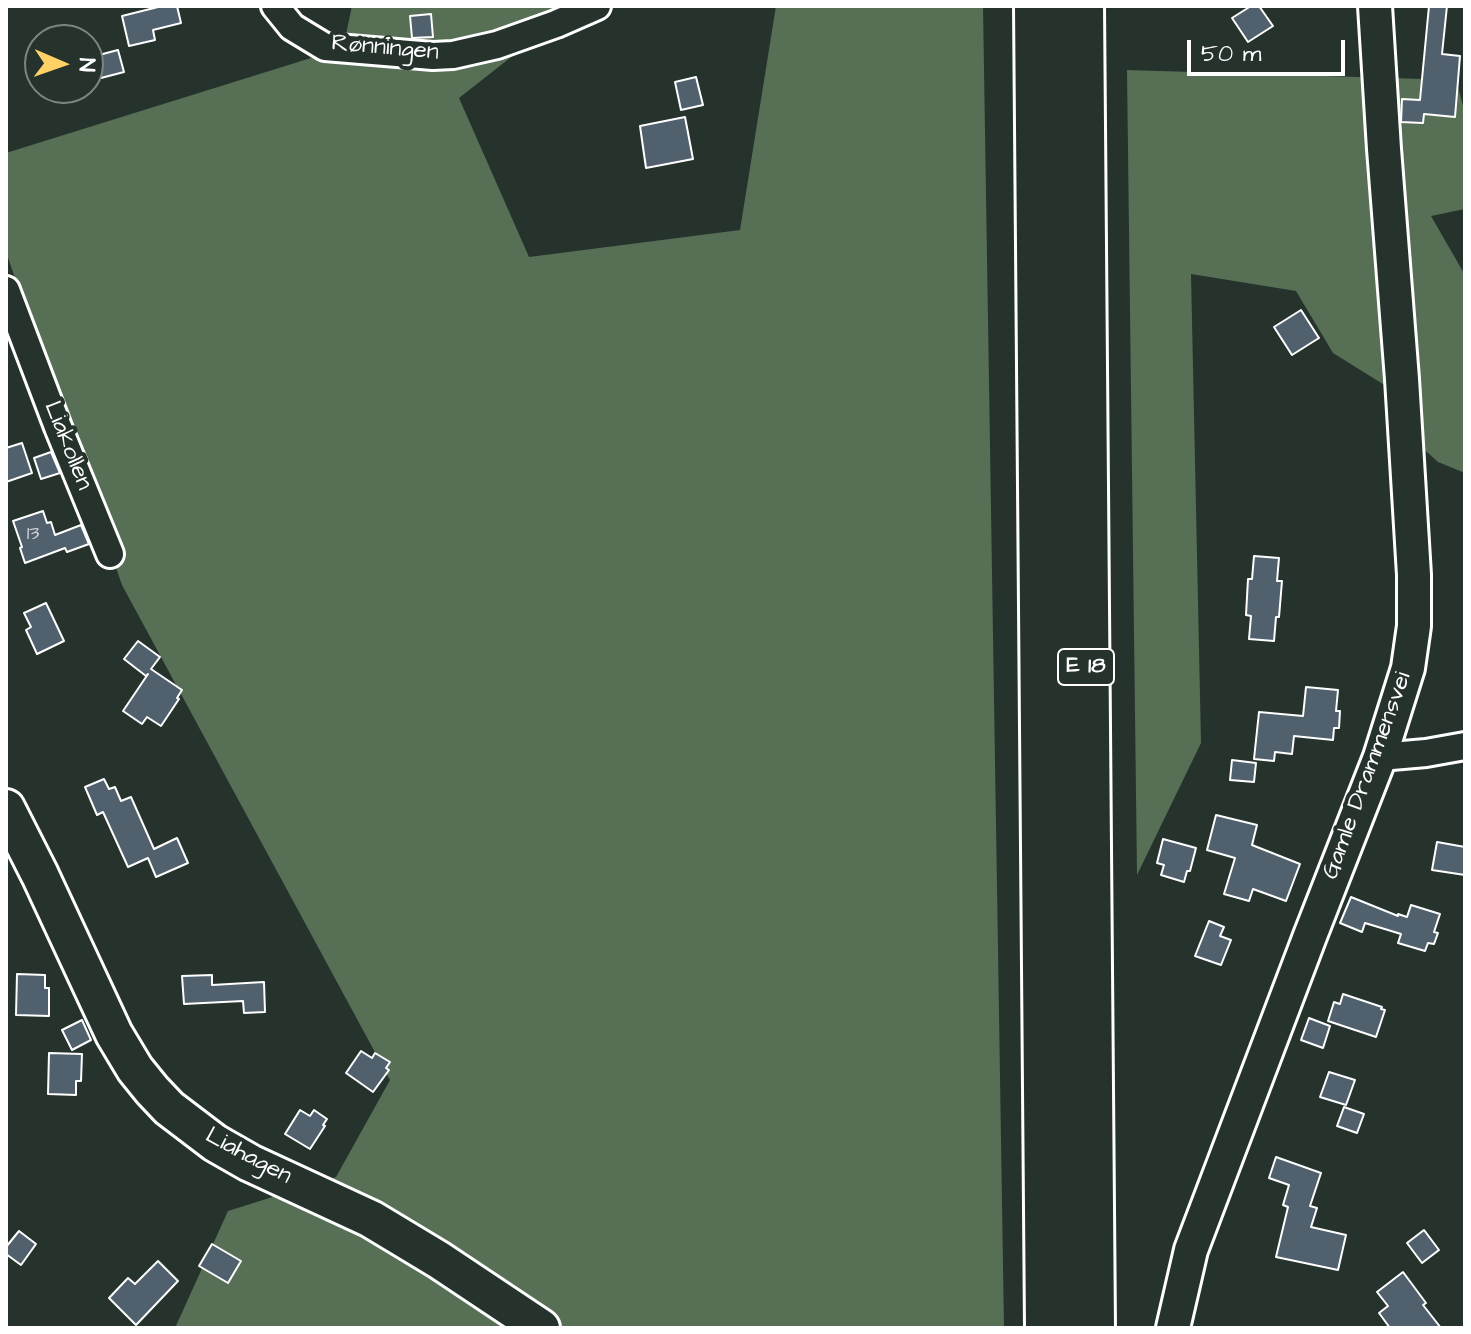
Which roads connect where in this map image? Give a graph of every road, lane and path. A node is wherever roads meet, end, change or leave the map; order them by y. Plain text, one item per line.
1 (275, 6) edge
2 (597, 6) edge
3 (1037, 6) edge
4 (1081, 6) edge
5 (1375, 6) edge
6 (6, 290) edge
7 (15, 341) edge
8 (110, 554) dead end
9 (1465, 746) edge
10 (1380, 757) junction
11 (6, 808) edge
12 (541, 1328) edge
13 (1048, 1328) edge
14 (1092, 1328) edge
15 (1173, 1328) edge

1 - 2 street, Rønningen
3 - 13 highway, E 18
4 - 14 highway, E 18
5 - 10 street, Gamle Drammensvei
6 - 7 street, Liakollen
7 - 8 street, Liakollen
9 - 10 street
10 - 15 street, Gamle Drammensvei
11 - 12 main road, Liahagen

